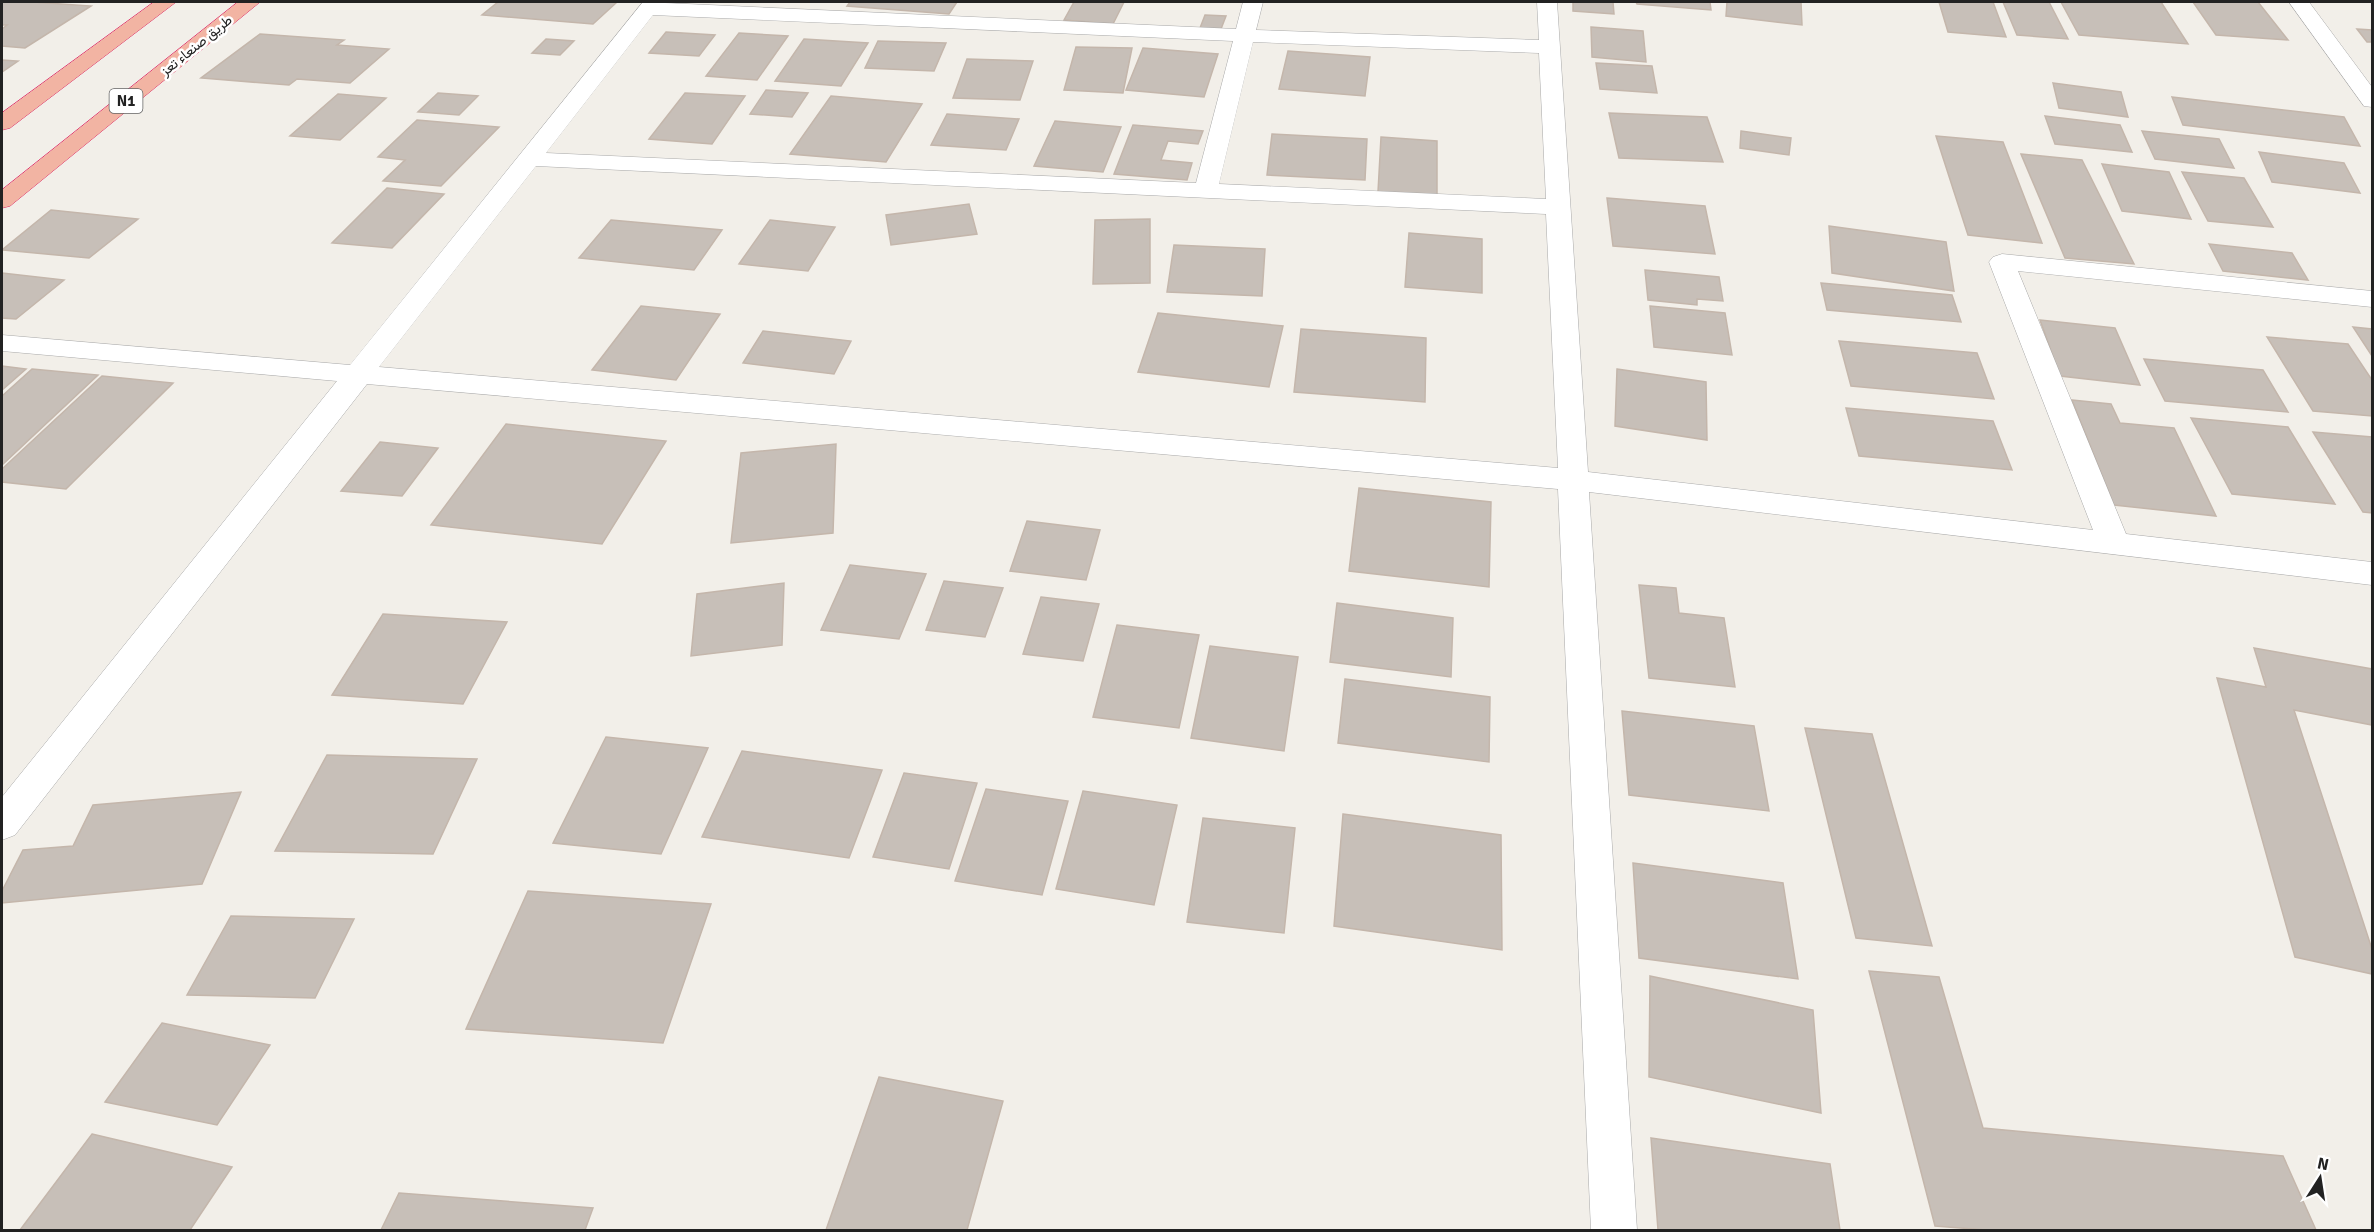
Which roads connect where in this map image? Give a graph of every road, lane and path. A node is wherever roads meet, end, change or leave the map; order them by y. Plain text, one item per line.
1 (166, 2) edge
2 (250, 2) edge
3 (1253, 2) edge
4 (1547, 2) edge
5 (2299, 2) edge
6 (650, 5) edge
7 (1247, 36) junction
8 (1550, 47) junction
9 (2373, 101) edge
10 (2, 123) edge
11 (530, 159) junction
12 (1206, 190) junction
13 (2, 201) edge
14 (1558, 207) junction
15 (2373, 299) edge
16 (2, 343) edge
17 (361, 373) junction
18 (1573, 480) junction
19 (2114, 544) junction
20 (2373, 574) edge
21 (2, 824) edge
22 (1614, 1230) edge

1 - 10 highway
2 - 13 highway, طريق صنعاء تعز / N1
3 - 7 street
4 - 8 street
5 - 9 street
6 - 7 street
6 - 11 street
7 - 8 street
7 - 12 street
8 - 14 street
11 - 12 street
11 - 17 street
12 - 14 street
14 - 18 street
15 - 19 street
16 - 17 street
17 - 18 street
17 - 21 street
18 - 19 street
18 - 22 street
19 - 20 street

